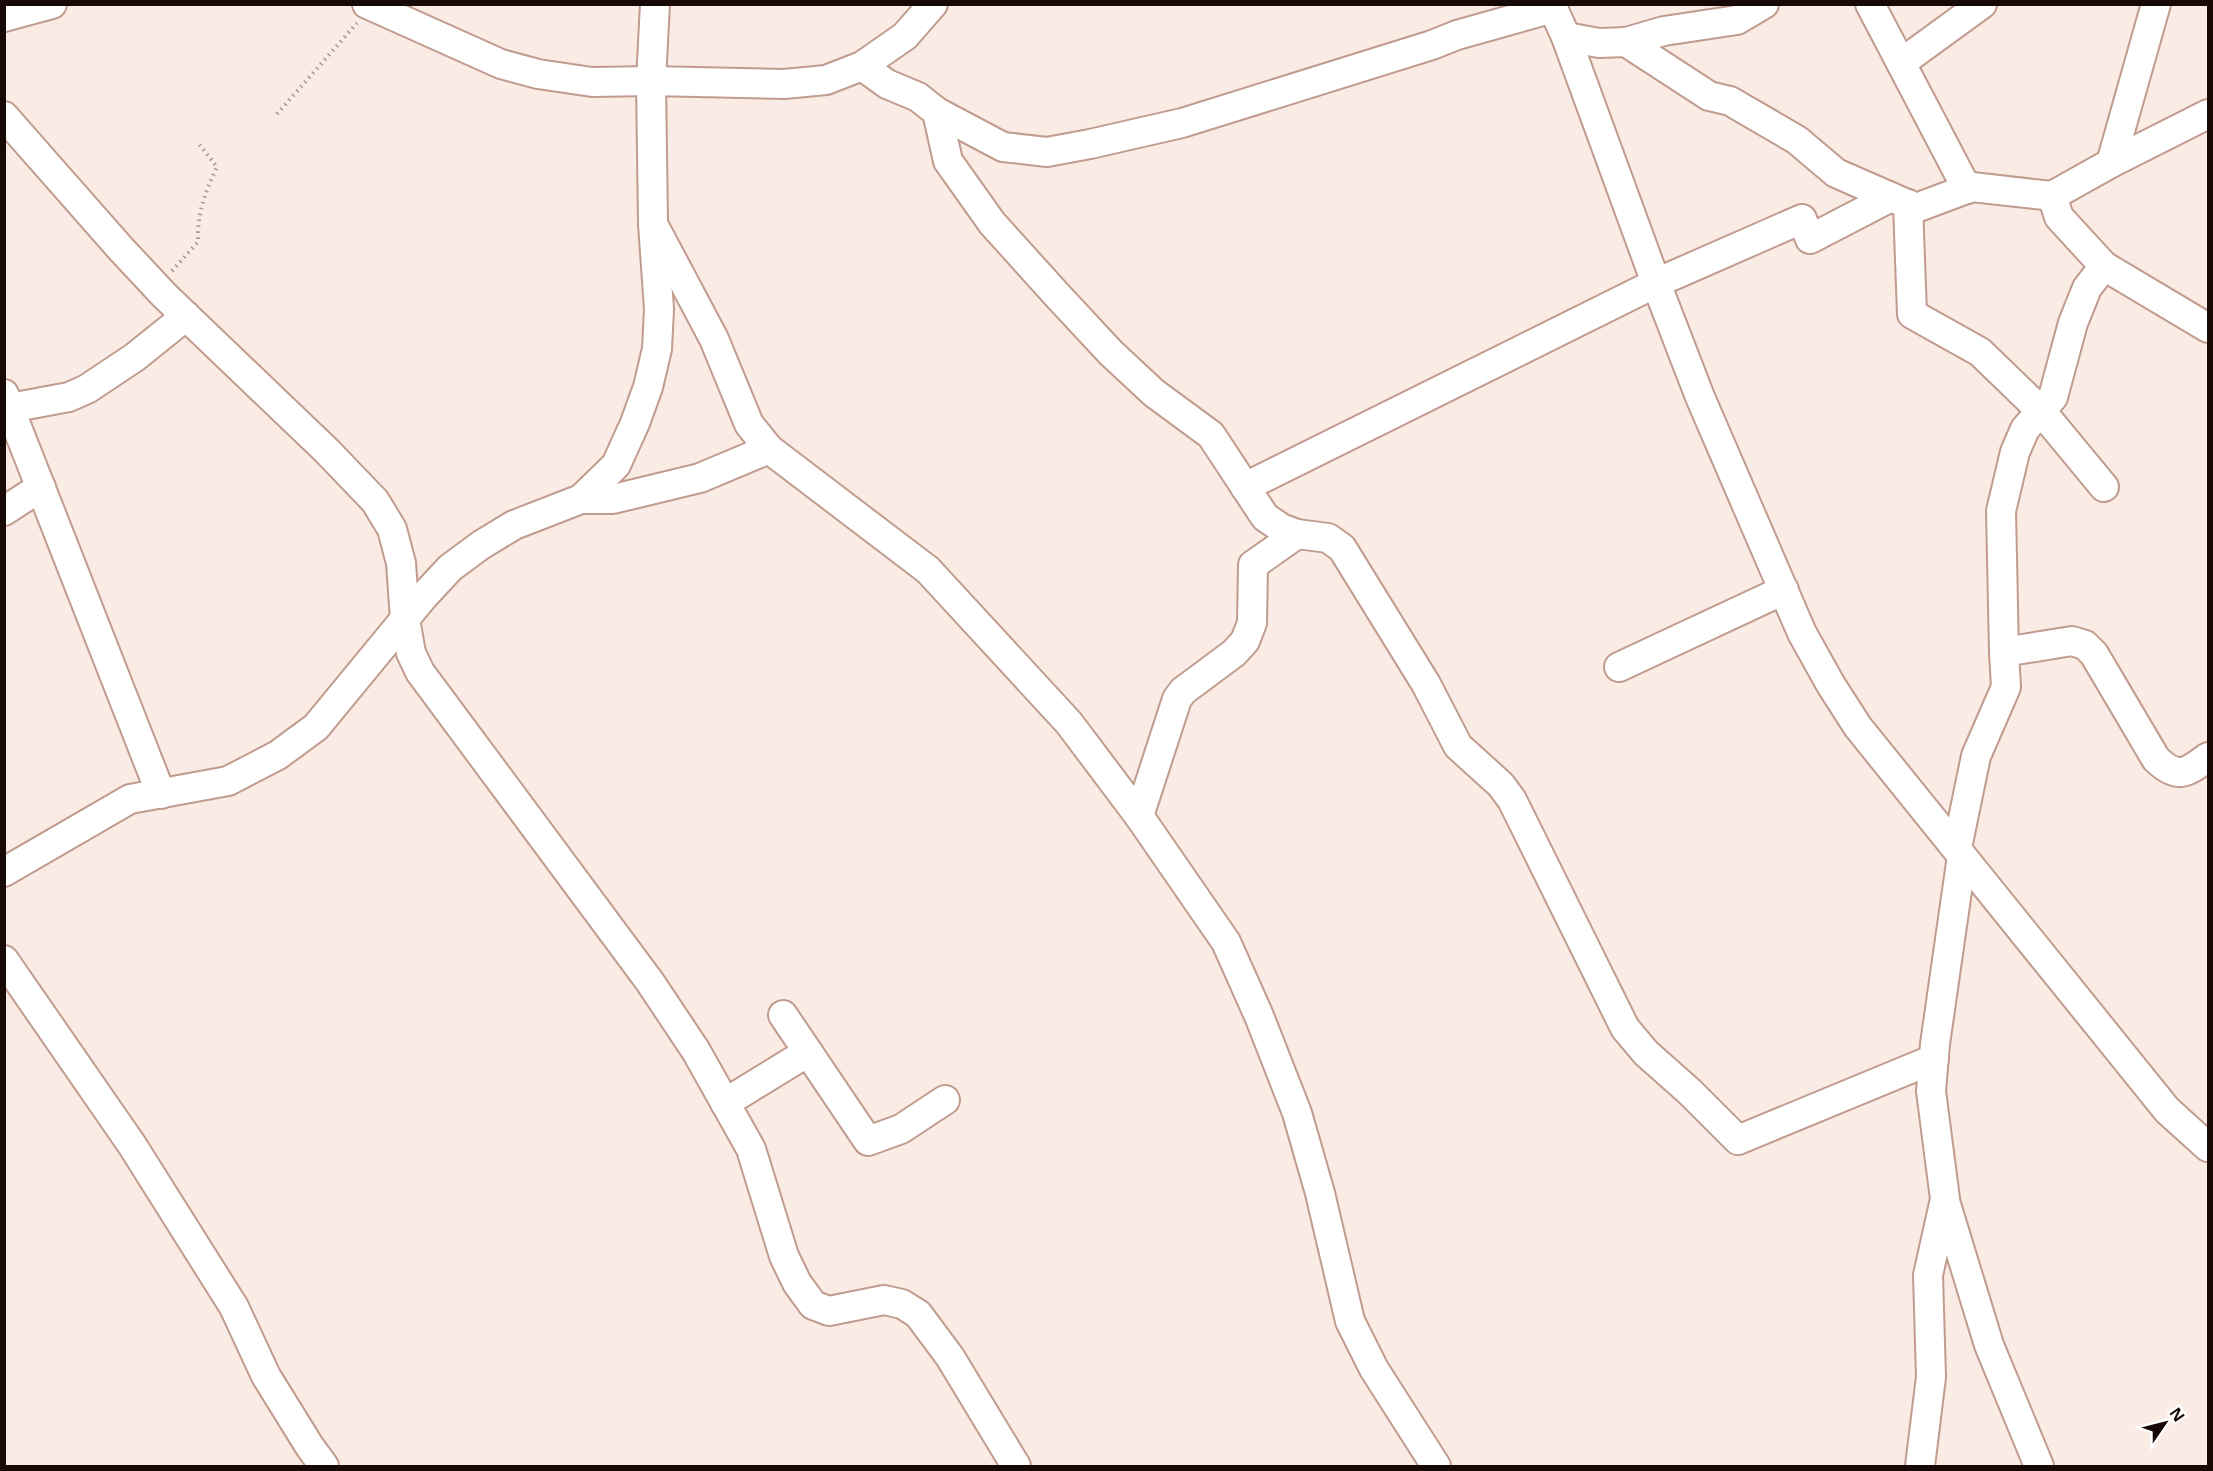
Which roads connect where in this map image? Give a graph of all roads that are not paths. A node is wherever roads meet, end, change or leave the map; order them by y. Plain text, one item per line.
1 (52, 4) edge
2 (655, 4) edge
3 (933, 4) edge
4 (1764, 4) edge
5 (1870, 4) edge
6 (1982, 4) edge
7 (2156, 4) edge
8 (369, 5) edge
9 (1552, 6) edge
10 (4, 17) edge
11 (1566, 37) junction
12 (1626, 42) junction
13 (1901, 63) junction
14 (862, 66) junction
15 (651, 81) junction
16 (937, 112) junction
17 (2208, 114) edge
18 (4, 116) edge
19 (2111, 163) junction
20 (1967, 189) junction
21 (2052, 196) junction
22 (1900, 201) junction
23 (653, 224) junction
24 (2103, 266) junction
25 (1656, 283) junction
26 (186, 316) junction
27 (2208, 328) edge
28 (7, 401) edge
29 (2042, 411) junction
30 (770, 449) junction
31 (41, 487) junction
32 (1245, 487) junction
33 (2104, 487) dead end
34 (581, 499) junction
35 (4, 511) edge
36 (1297, 534) junction
37 (1784, 590) junction
38 (405, 620) junction
39 (2004, 652) junction
40 (1619, 667) dead end
41 (2208, 757) edge
42 (161, 794) junction
43 (1139, 816) junction
44 (1959, 852) junction
45 (4, 872) edge
46 (4, 960) edge
47 (783, 1014) dead end
48 (808, 1052) junction
49 (1934, 1059) junction
50 (945, 1100) dead end
51 (725, 1103) junction
52 (2208, 1148) edge
53 (1945, 1199) junction
54 (324, 1467) edge
55 (1016, 1467) edge
56 (1436, 1467) edge
57 (1920, 1467) edge
58 (2039, 1467) edge

1 - 10 street
2 - 15 street
3 - 14 street
4 - 12 street
5 - 13 street
6 - 13 street
7 - 19 street
8 - 15 street
9 - 11 street
9 - 16 street
11 - 12 street
11 - 25 street
12 - 22 street
13 - 20 street
14 - 15 street
14 - 16 street
15 - 23 street
16 - 32 street
17 - 19 street
18 - 26 street
19 - 21 street
20 - 21 street
20 - 22 street
21 - 24 street
22 - 25 street
22 - 29 street
23 - 30 street
23 - 34 street
24 - 27 street
24 - 29 street
25 - 32 street
25 - 37 street
26 - 28 street
26 - 38 street
28 - 31 street
29 - 33 street
29 - 39 street
30 - 34 street
30 - 43 street
31 - 35 street
31 - 42 street
32 - 36 street
34 - 38 street
36 - 43 street
36 - 49 street
37 - 40 street
37 - 44 street
38 - 42 street
38 - 51 street
39 - 41 street
39 - 44 street
42 - 45 street
43 - 56 street
44 - 49 street
44 - 52 street
46 - 54 street
47 - 48 street
48 - 50 street
48 - 51 street
49 - 53 street
51 - 55 street
53 - 57 street
53 - 58 street

